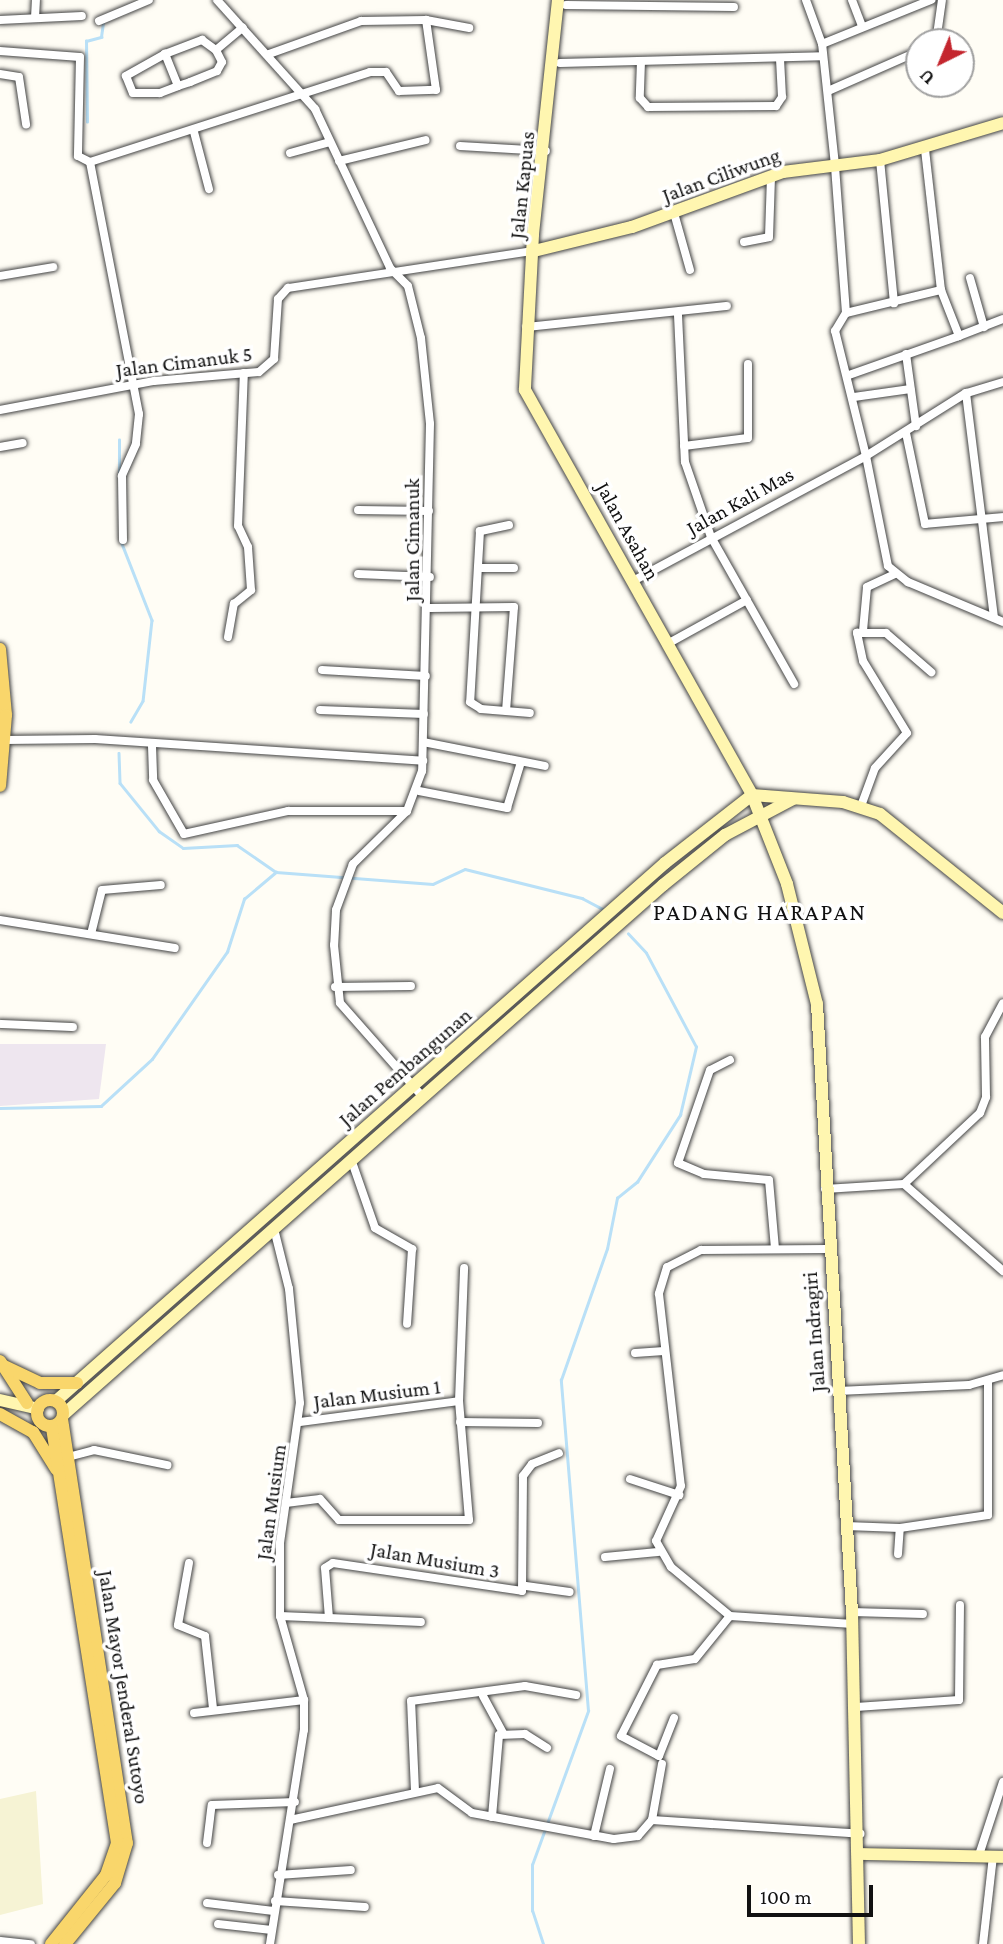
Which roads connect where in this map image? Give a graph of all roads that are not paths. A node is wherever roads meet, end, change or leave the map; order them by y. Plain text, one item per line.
1 (36, 0) edge
2 (149, 0) edge
3 (217, 0) edge
4 (806, 0) edge
5 (852, 0) edge
6 (900, 0) edge
7 (931, 0) edge
8 (942, 0) edge
9 (563, 2) edge
10 (133, 3) edge
11 (734, 7) dead end
12 (903, 9) junction
13 (82, 16) dead end
14 (35, 18) junction
15 (0, 20) edge
16 (99, 20) dead end
17 (426, 20) junction
18 (862, 26) junction
19 (243, 27) junction
20 (469, 28) dead end
21 (938, 28) edge
22 (822, 44) junction
23 (216, 50) junction
24 (0, 51) edge
25 (165, 54) junction
26 (269, 54) junction
27 (822, 56) junction
28 (905, 57) edge
29 (780, 60) junction
30 (641, 61) junction
31 (560, 63) junction
32 (0, 74) edge
33 (178, 86) junction
34 (828, 91) junction
35 (303, 92) junction
36 (1003, 123) edge
37 (26, 124) dead end
38 (194, 132) junction
39 (426, 140) dead end
40 (330, 142) junction
41 (460, 146) dead end
42 (925, 149) junction
43 (546, 150) junction
44 (289, 153) dead end
45 (880, 160) junction
46 (339, 161) junction
47 (90, 162) junction
48 (835, 165) junction
49 (771, 176) junction
50 (209, 189) dead end
51 (674, 213) junction
52 (744, 242) dead end
53 (534, 251) junction
54 (53, 267) dead end
55 (390, 268) junction
56 (690, 270) dead end
57 (0, 276) edge
58 (970, 278) dead end
59 (941, 290) junction
60 (894, 303) junction
61 (727, 306) dead end
62 (846, 313) junction
63 (678, 316) junction
64 (1003, 319) edge
65 (526, 327) junction
66 (984, 327) junction
67 (959, 336) junction
68 (906, 355) junction
69 (748, 364) dead end
70 (244, 373) junction
71 (849, 375) junction
72 (1003, 382) edge
73 (136, 384) junction
74 (910, 389) junction
75 (966, 393) junction
76 (853, 397) junction
77 (0, 410) edge
78 (916, 426) junction
79 (906, 433) junction
80 (23, 443) dead end
81 (684, 446) junction
82 (0, 447) edge
83 (866, 456) junction
84 (358, 510) dead end
85 (429, 511) junction
86 (1003, 517) edge
87 (986, 520) junction
88 (509, 526) dead end
89 (711, 537) junction
90 (123, 540) dead end
91 (478, 568) junction
92 (514, 568) dead end
93 (358, 574) dead end
94 (895, 574) junction
95 (430, 577) junction
96 (633, 581) junction
97 (747, 600) junction
98 (476, 606) junction
99 (430, 608) junction
100 (994, 617) junction
101 (1003, 621) edge
102 (863, 631) junction
103 (228, 637) dead end
104 (668, 643) junction
105 (0, 649) edge
106 (322, 670) dead end
107 (931, 671) dead end
108 (426, 676) junction
109 (794, 684) dead end
110 (320, 710) dead end
111 (506, 710) junction
112 (530, 713) dead end
113 (424, 714) junction
114 (5, 740) junction
115 (423, 742) junction
116 (152, 746) junction
117 (423, 761) junction
118 (521, 762) junction
119 (545, 766) dead end
120 (0, 786) edge
121 (419, 791) junction
122 (751, 795) junction
123 (793, 799) junction
124 (861, 806) junction
125 (407, 811) junction
126 (761, 816) junction
127 (162, 885) dead end
128 (1003, 913) edge
129 (0, 920) edge
130 (90, 934) junction
131 (174, 947) dead end
132 (566, 960) junction
133 (411, 986) dead end
134 (334, 987) junction
135 (1003, 1003) edge
136 (0, 1024) edge
137 (74, 1027) dead end
138 (730, 1060) dead end
139 (413, 1086) junction
140 (422, 1096) junction
141 (351, 1159) junction
142 (904, 1184) junction
143 (825, 1189) junction
144 (268, 1213) junction
145 (274, 1229) junction
146 (775, 1249) junction
147 (827, 1249) junction
148 (464, 1268) dead end
149 (1003, 1271) edge
150 (407, 1324) dead end
151 (664, 1351) junction
152 (635, 1353) dead end
153 (1, 1363) edge
154 (1003, 1375) edge
155 (988, 1381) junction
156 (77, 1382) junction
157 (838, 1391) junction
158 (0, 1400) edge
159 (56, 1401) junction
160 (458, 1401) junction
161 (32, 1406) junction
162 (0, 1414) edge
163 (59, 1420) junction
164 (300, 1422) junction
165 (460, 1422) junction
166 (538, 1423) dead end
167 (559, 1453) dead end
168 (68, 1457) junction
169 (167, 1465) dead end
170 (58, 1472) junction
171 (630, 1479) dead end
172 (678, 1495) junction
173 (286, 1503) junction
174 (845, 1526) junction
175 (900, 1528) junction
176 (658, 1552) junction
177 (898, 1555) dead end
178 (605, 1557) dead end
179 (189, 1563) dead end
180 (526, 1586) junction
181 (570, 1592) dead end
182 (960, 1605) dead end
183 (923, 1614) dead end
184 (280, 1616) junction
185 (730, 1616) junction
186 (329, 1618) junction
187 (853, 1618) junction
188 (421, 1622) dead end
189 (576, 1695) dead end
190 (483, 1696) junction
191 (304, 1700) junction
192 (856, 1707) junction
193 (213, 1709) junction
194 (194, 1713) dead end
195 (674, 1718) dead end
196 (503, 1733) junction
197 (547, 1748) dead end
198 (662, 1764) dead end
199 (610, 1769) dead end
200 (1003, 1782) edge
201 (415, 1791) junction
202 (295, 1802) junction
203 (492, 1817) junction
204 (652, 1819) junction
205 (290, 1820) junction
206 (861, 1834) junction
207 (594, 1836) junction
208 (207, 1843) dead end
209 (862, 1854) junction
210 (979, 1855) junction
211 (998, 1857) edge
212 (351, 1870) dead end
213 (278, 1875) junction
214 (207, 1903) dead end
215 (275, 1906) junction
216 (365, 1907) dead end
217 (218, 1924) dead end
218 (272, 1930) junction
219 (0, 1941) edge
220 (31, 1944) edge
221 (51, 1944) edge
222 (65, 1944) edge
223 (270, 1944) edge
224 (859, 1944) edge
225 (983, 1944) edge

1 - 14 street
2 - 10 street
3 - 19 street, Jalan Cimanuk
4 - 22 street
5 - 18 street
6 - 12 street
7 - 12 street
8 - 21 street
9 - 11 street
9 - 31 street, Jalan Kapuas
9 - 43 street, Jalan Kapuas
10 - 16 street
12 - 18 street
13 - 14 street
14 - 15 street
17 - 20 street
17 - 26 street
17 - 35 street
18 - 22 street
19 - 23 street
19 - 26 street, Jalan Cimanuk
22 - 27 street
23 - 25 street
23 - 33 street
24 - 47 street
25 - 33 street
25 - 33 street
26 - 35 street, Jalan Cimanuk
27 - 29 street
27 - 34 street
28 - 34 street
29 - 30 street
29 - 30 street
30 - 31 street
31 - 53 street, Jalan Kapuas
32 - 37 street
34 - 48 street
35 - 38 street
35 - 40 street, Jalan Cimanuk
36 - 42 street, Jalan Ciliwung
38 - 47 street
38 - 50 street
39 - 46 street
40 - 44 street
40 - 46 street, Jalan Cimanuk
41 - 43 street
42 - 45 street, Jalan Ciliwung
42 - 59 street
43 - 53 street, Jalan Kapuas
45 - 48 street, Jalan Ciliwung
45 - 60 street
46 - 55 street, Jalan Cimanuk
47 - 73 street
48 - 49 street, Jalan Ciliwung
48 - 62 street
49 - 51 street, Jalan Ciliwung
49 - 52 street
51 - 53 street, Jalan Ciliwung
51 - 56 street
53 - 55 street
53 - 65 street, Jalan Asahan
54 - 57 street
55 - 70 street, Jalan Cimanuk 5
55 - 85 street, Jalan Cimanuk
58 - 66 street
59 - 60 street
59 - 67 street
60 - 62 street
61 - 63 street
62 - 71 street
63 - 65 street
63 - 81 street
64 - 66 street
65 - 96 street, Jalan Asahan
66 - 67 street
67 - 68 street
68 - 71 street
68 - 74 street
69 - 81 street
70 - 73 street, Jalan Cimanuk 5
70 - 103 street
71 - 76 street
72 - 75 street, Jalan Kali Mas
73 - 77 street, Jalan Cimanuk 5
73 - 90 street
74 - 76 street
74 - 78 street
75 - 78 street, Jalan Kali Mas
75 - 87 street
76 - 83 street
78 - 79 street, Jalan Kali Mas
79 - 83 street, Jalan Kali Mas
79 - 87 street
80 - 82 street
81 - 89 street
83 - 89 street, Jalan Kali Mas
83 - 94 street
84 - 85 street
85 - 95 street, Jalan Cimanuk
86 - 87 street
87 - 100 street
88 - 91 street
89 - 96 street, Jalan Kali Mas
89 - 97 street
91 - 92 street
91 - 98 street
93 - 95 street
94 - 100 street
94 - 102 street
95 - 99 street, Jalan Cimanuk
96 - 104 street, Jalan Asahan
97 - 104 street
97 - 109 street
98 - 99 street
98 - 111 street
98 - 111 street
99 - 108 street, Jalan Cimanuk
100 - 101 street
102 - 107 street
102 - 124 street
104 - 122 street, Jalan Asahan
105 - 114 main road
106 - 108 street
108 - 113 street, Jalan Cimanuk
110 - 113 street
111 - 112 street
113 - 115 street, Jalan Cimanuk
114 - 116 street
114 - 120 main road
115 - 117 street, Jalan Cimanuk
115 - 118 street
116 - 117 street
116 - 125 street
117 - 121 street, Jalan Cimanuk
118 - 119 street
118 - 121 street
121 - 125 street, Jalan Cimanuk
122 - 123 street
122 - 126 street, Jalan Asahan
122 - 132 street, Jalan Pembangunan
123 - 124 street
123 - 126 street, Jalan Pembangunan
124 - 128 street
125 - 134 street, Jalan Cimanuk
126 - 132 street, Jalan Pembangunan
126 - 143 street, Jalan Indragiri
127 - 130 street
129 - 130 street
130 - 131 street
132 - 139 street, Jalan Pembangunan
132 - 140 street, Jalan Pembangunan
133 - 134 street
134 - 139 street, Jalan Cimanuk
135 - 142 street
136 - 137 street
138 - 146 street
139 - 140 street, Jalan Cimanuk
139 - 144 street, Jalan Pembangunan
140 - 141 street, Jalan Pembangunan
141 - 145 street, Jalan Pembangunan
141 - 150 street
142 - 143 street
142 - 149 street
143 - 147 street, Jalan Indragiri
144 - 145 street
144 - 156 street, Jalan Pembangunan
145 - 163 street, Jalan Pembangunan
145 - 164 street, Jalan Musium
146 - 147 street
146 - 151 street
147 - 157 street, Jalan Indragiri
148 - 160 street
151 - 152 street
151 - 172 street
153 - 156 main road
153 - 161 main road
154 - 155 street
155 - 157 street
155 - 175 street
156 - 159 street, Jalan Pembangunan
157 - 174 street, Jalan Indragiri
158 - 161 street
159 - 161 main road
159 - 163 main road
160 - 164 street, Jalan Musium 1
160 - 165 street
161 - 163 main road
162 - 170 main road
163 - 168 main road, Jalan Mayor Jenderal Sutoyo
163 - 170 main road, Jalan Mayor Jenderal Sutoyo
164 - 173 street, Jalan Musium
165 - 166 street
165 - 173 street
167 - 180 street, Jalan Musium 3
168 - 169 street
168 - 222 main road, Jalan Mayor Jenderal Sutoyo
170 - 221 main road, Jalan Mayor Jenderal Sutoyo
171 - 172 street
172 - 176 street
173 - 184 street, Jalan Musium
174 - 175 street
174 - 187 street, Jalan Indragiri
175 - 177 street
176 - 178 street
176 - 185 street
179 - 193 street
180 - 181 street
180 - 186 street, Jalan Musium 3
182 - 192 street
183 - 187 street
184 - 186 street
184 - 191 street, Jalan Musium
185 - 187 street
185 - 195 street
186 - 188 street
187 - 192 street, Jalan Indragiri
189 - 190 street
190 - 196 street
190 - 201 street
191 - 193 street
191 - 202 street, Jalan Musium
192 - 206 street, Jalan Indragiri
193 - 194 street
196 - 197 street
196 - 203 street
198 - 204 street
199 - 207 street
200 - 210 street
201 - 203 street
201 - 205 street
202 - 205 street, Jalan Musium
202 - 208 street
203 - 207 street
204 - 206 street
204 - 207 street
205 - 213 street, Jalan Musium
206 - 209 street, Jalan Indragiri
209 - 210 street
209 - 224 street, Jalan Indragiri
210 - 211 street
211 - 225 street
212 - 213 street
213 - 215 street, Jalan Musium
214 - 215 street
215 - 216 street
215 - 218 street, Jalan Musium
217 - 218 street
218 - 223 street, Jalan Musium
219 - 220 street

